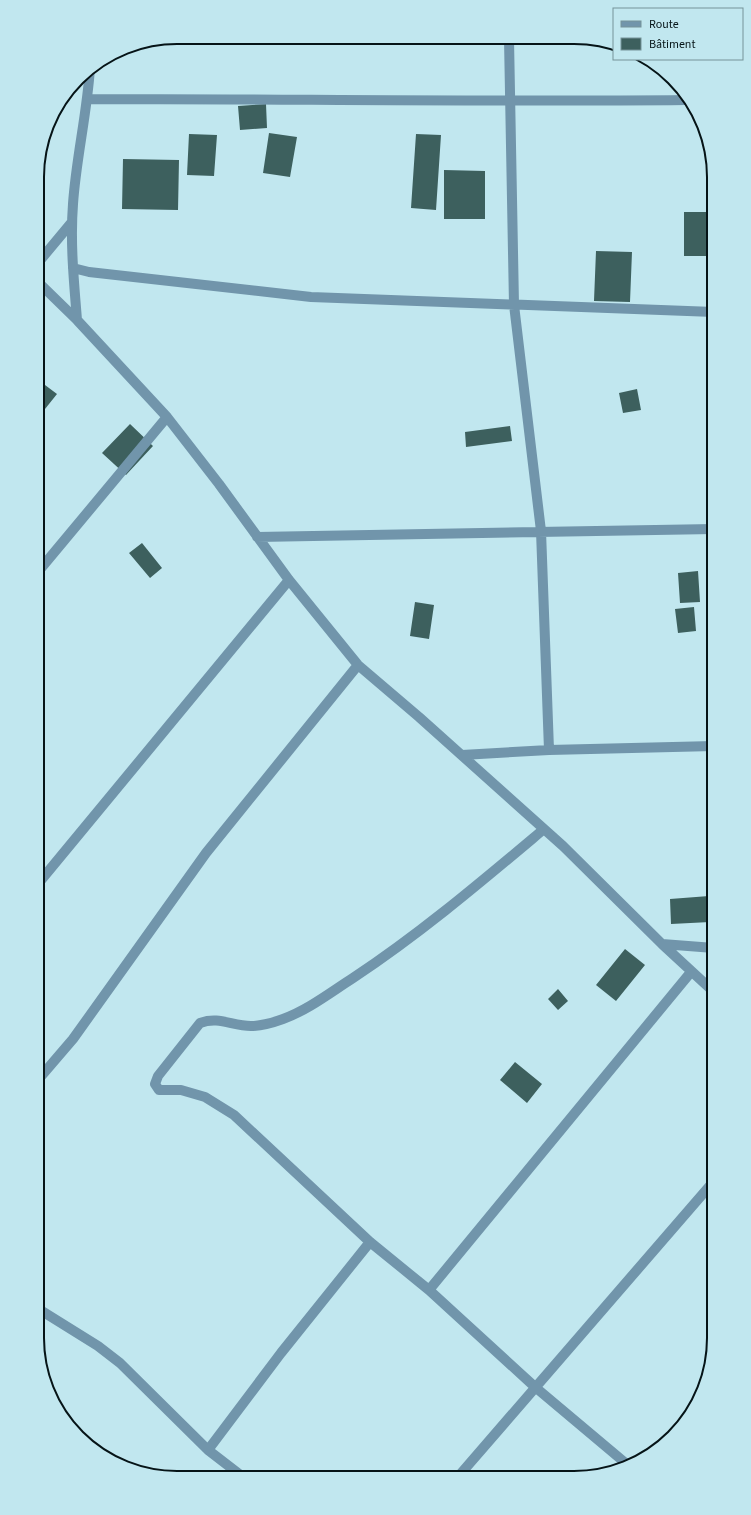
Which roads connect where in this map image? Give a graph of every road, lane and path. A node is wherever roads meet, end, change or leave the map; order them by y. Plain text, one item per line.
1 (510, 44) edge
2 (89, 77) edge
3 (88, 98) junction
4 (683, 100) edge
5 (510, 102) junction
6 (72, 222) junction
7 (44, 256) edge
8 (73, 268) junction
9 (44, 288) edge
10 (514, 305) junction
11 (707, 312) edge
12 (77, 320) junction
13 (167, 417) junction
14 (707, 529) edge
15 (541, 532) junction
16 (257, 537) junction
17 (44, 565) edge
18 (288, 580) junction
19 (358, 665) junction
20 (707, 746) edge
21 (549, 750) junction
22 (462, 755) junction
23 (544, 829) junction
24 (44, 876) edge
25 (662, 944) junction
26 (707, 947) edge
27 (691, 972) junction
28 (707, 986) edge
29 (44, 1073) edge
30 (707, 1189) edge
31 (370, 1242) junction
32 (430, 1290) junction
33 (44, 1312) edge
34 (535, 1387) junction
35 (208, 1450) junction
36 (624, 1462) edge
37 (235, 1471) edge
38 (462, 1471) edge

1 - 5 street
2 - 3 street
3 - 5 street
3 - 6 street
4 - 5 street
5 - 10 street
6 - 7 street
6 - 8 street
8 - 10 street
8 - 12 street
9 - 12 street
10 - 11 street
10 - 15 street
12 - 13 street
13 - 16 street
13 - 17 street
14 - 15 street
15 - 16 street
15 - 21 street
16 - 18 street
18 - 19 street
18 - 24 street
19 - 22 street
19 - 29 street
20 - 21 street
21 - 22 street
22 - 23 street
23 - 25 street
23 - 31 street
25 - 26 street
25 - 27 street
27 - 28 street
27 - 32 street
30 - 34 street
31 - 32 street
31 - 35 street
32 - 34 street
33 - 35 street
34 - 36 street
34 - 38 street
35 - 37 street

